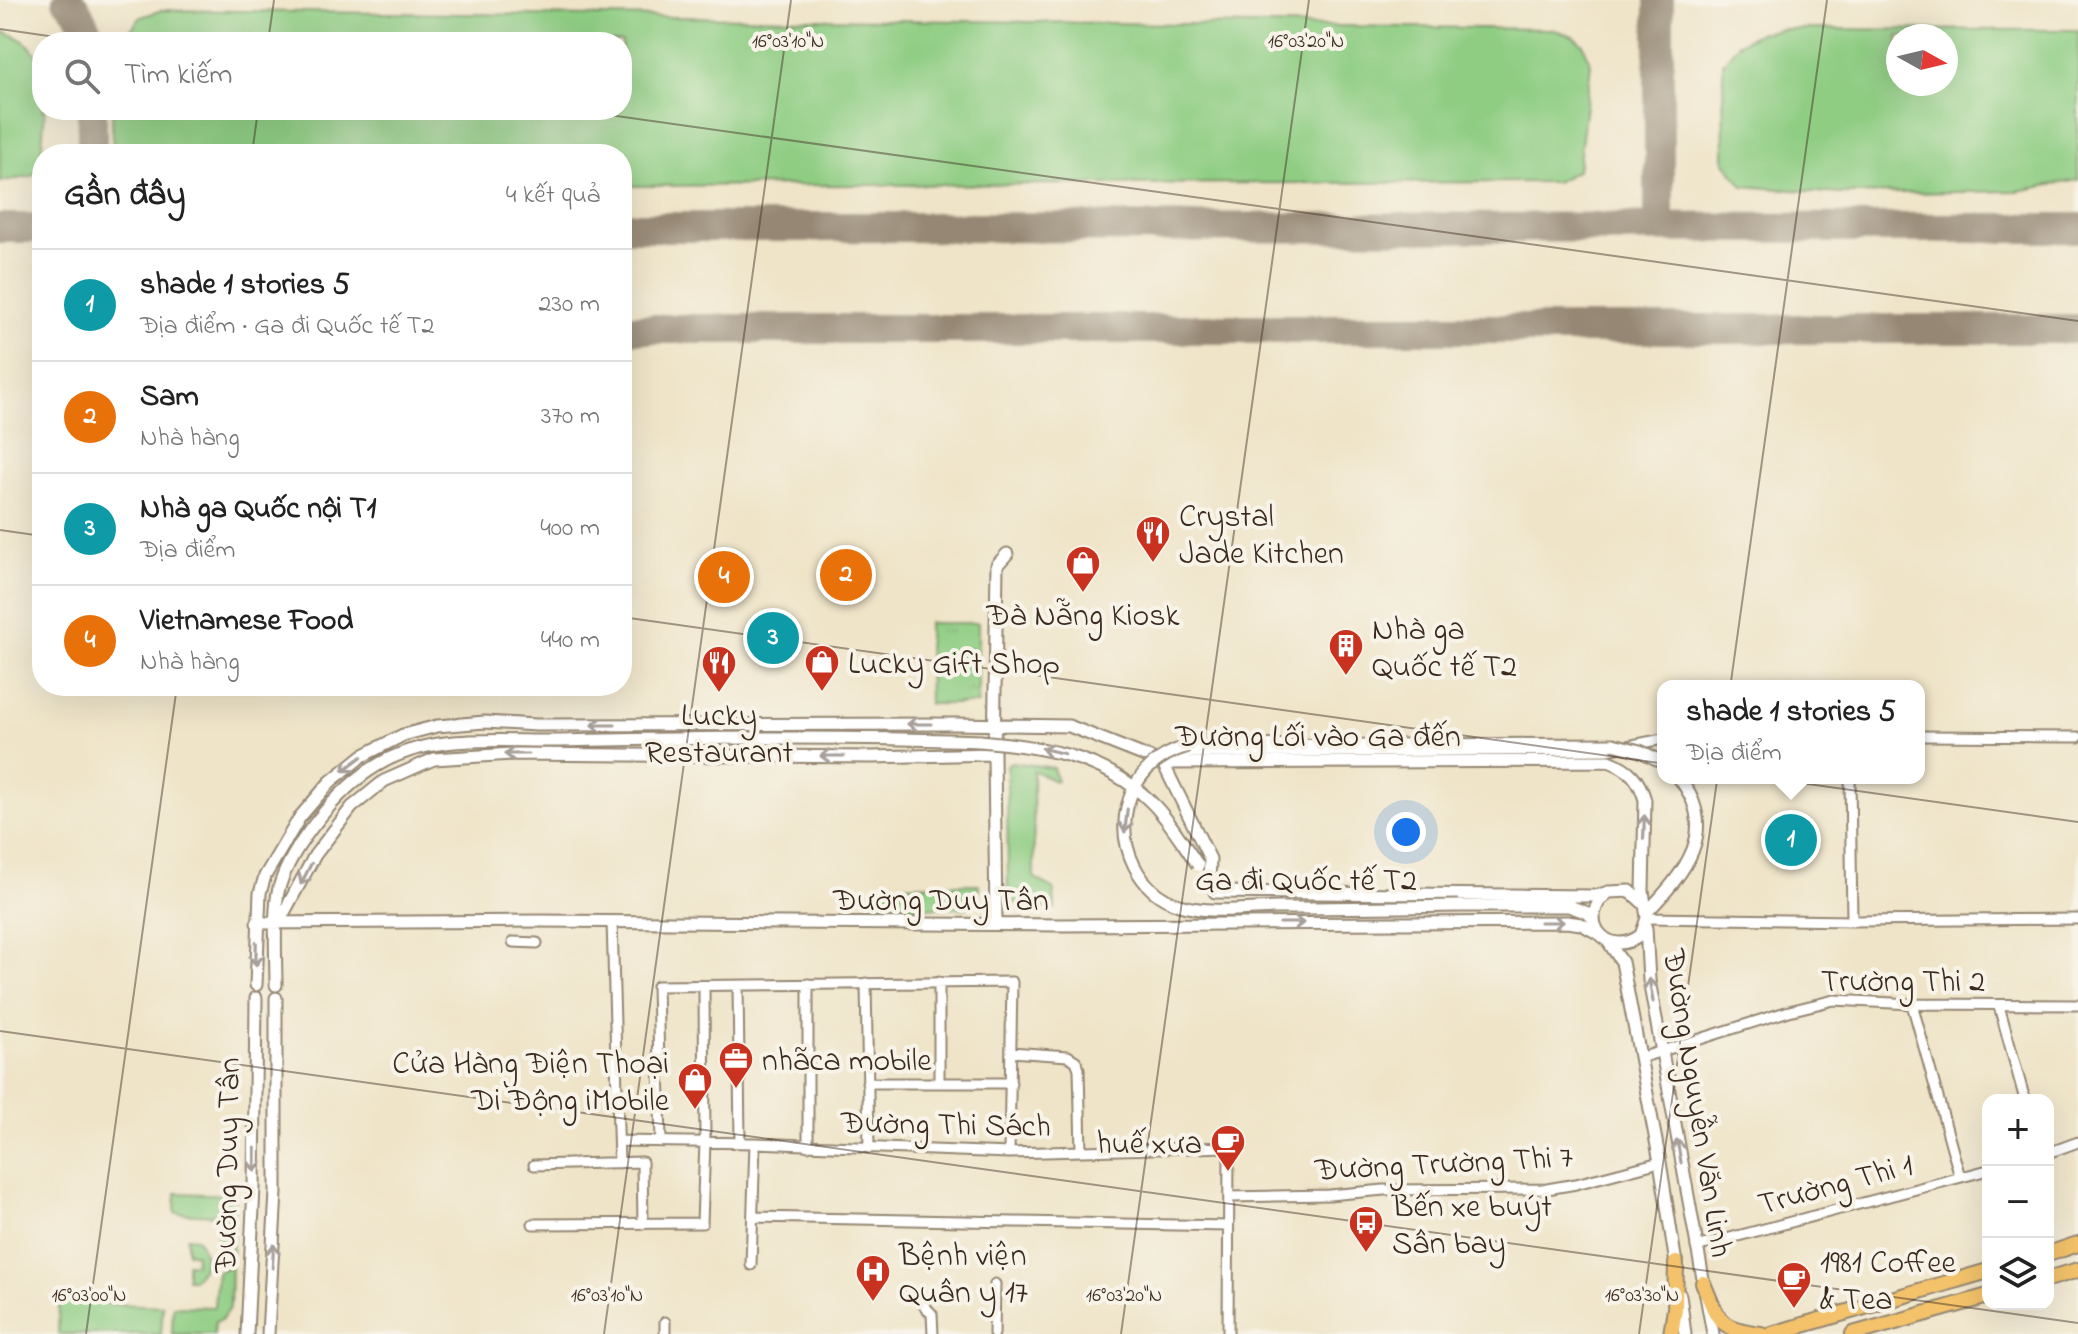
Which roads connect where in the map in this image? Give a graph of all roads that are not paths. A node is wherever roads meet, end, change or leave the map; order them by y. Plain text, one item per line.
1 (1007, 554) dead end
2 (997, 725) junction
3 (1925, 736) edge
4 (2078, 737) edge
5 (1657, 740) edge
6 (1580, 751) junction
7 (994, 754) junction
8 (1657, 759) edge
9 (1589, 761) junction
10 (1163, 763) junction
11 (1682, 784) edge
12 (1850, 784) edge
13 (1212, 887) junction
14 (1609, 892) junction
15 (1646, 916) junction
16 (2078, 919) edge
17 (1594, 920) junction
18 (612, 921) junction
19 (1852, 921) junction
20 (257, 923) junction
21 (277, 924) junction
22 (996, 924) junction
23 (1214, 924) junction
24 (1604, 938) junction
25 (513, 942) dead end
26 (537, 943) dead end
27 (939, 982) junction
28 (866, 983) junction
29 (808, 984) junction
30 (256, 985) dead end
31 (738, 986) junction
32 (704, 987) junction
33 (256, 998) dead end
34 (1912, 1004) junction
35 (2078, 1005) edge
36 (1999, 1006) junction
37 (1011, 1052) junction
38 (1662, 1052) junction
39 (1640, 1058) junction
40 (867, 1083) junction
41 (939, 1083) junction
42 (1011, 1083) junction
43 (255, 1087) junction
44 (275, 1088) junction
45 (2023, 1094) edge
46 (619, 1141) junction
47 (661, 1142) junction
48 (705, 1142) junction
49 (740, 1142) junction
50 (2078, 1142) edge
51 (755, 1143) junction
52 (808, 1146) junction
53 (869, 1148) junction
54 (1081, 1151) junction
55 (2054, 1151) edge
56 (1009, 1153) junction
57 (1660, 1162) junction
58 (619, 1163) junction
59 (534, 1165) dead end
60 (1982, 1172) edge
61 (1960, 1177) junction
62 (1229, 1197) junction
63 (753, 1217) junction
64 (533, 1224) dead end
65 (643, 1224) junction
66 (1228, 1226) junction
67 (2078, 1244) edge
68 (1696, 1247) junction
69 (2054, 1252) edge
70 (1676, 1263) junction
71 (751, 1265) dead end
72 (2078, 1270) edge
73 (1982, 1273) edge
74 (2054, 1277) edge
75 (1703, 1283) junction
76 (995, 1284) dead end
77 (910, 1295) dead end
78 (1982, 1298) edge
79 (665, 1322) dead end
80 (247, 1334) edge
81 (268, 1334) edge
82 (665, 1334) edge
83 (933, 1334) edge
84 (994, 1334) edge
85 (1228, 1334) edge
86 (1671, 1334) edge
87 (1685, 1334) edge
88 (1713, 1334) edge
89 (1761, 1334) edge
90 (1772, 1334) edge
91 (1853, 1334) edge

1 - 2 street
2 - 7 street
2 - 10 street, Đường Lối vào Ga đến
2 -> 20 street, Đường Lối vào Ga đến
3 - 4 street
5 - 6 street
6 - 9 street
6 - 10 street
7 -> 21 street
7 - 22 street
8 -> 17 street, Ga đi Quốc tế T2, bridge
9 - 10 street, Đường Lối vào Ga đến
15 -> 9 street, Đường Lối vào Ga đến
10 - 13 street
11 - 15 street
12 - 19 street
13 - 14 street
13 -> 21 street, bridge
13 - 23 street
14 - 15 street
14 - 17 street
15 - 19 street
15 - 24 street
38 -> 15 street, Đường Nguyễn Văn Linh
16 - 19 street
17 - 24 street
18 - 21 street, Đường Duy Tân
18 - 22 street, Đường Duy Tân
18 - 46 street
20 - 21 street, Đường Duy Tân
20 -> 30 street
21 - 44 street, Đường Duy Tân
22 - 23 street, Đường Duy Tân
23 -> 24 street, Đường Duy Tân
24 - 39 street, Đường Nguyễn Văn Linh
25 - 26 street
27 - 28 street
27 - 37 street
27 - 41 street
28 - 29 street
28 - 40 street
29 - 31 street
29 - 52 street
31 - 32 street
31 - 49 street
32 - 47 street
32 - 48 street
33 - 43 street, Đường Duy Tân
34 - 36 street, Trường Thi 2
34 - 38 street, Trường Thi 2
34 - 61 street
35 - 36 street, Trường Thi 2
36 - 45 street
37 - 42 street
37 - 54 street
38 - 39 street, Trường Thi 2
68 -> 38 street, Đường Nguyễn Văn Linh
39 - 57 street, Đường Nguyễn Văn Linh
40 - 41 street
40 - 53 street
41 - 42 street
42 - 56 street
43 - 44 street
43 -> 80 street, Đường Duy Tân
81 -> 44 street, Đường Duy Tân
46 - 47 street, Đường Thi Sách
46 - 58 street
47 - 48 street, Đường Thi Sách
48 - 49 street, Đường Thi Sách
48 - 65 street
49 - 51 street, Đường Thi Sách
50 - 55 street
51 - 52 street, Đường Thi Sách
51 - 63 street
52 - 53 street, Đường Thi Sách
53 - 56 street, Đường Thi Sách
54 - 56 street, Đường Thi Sách
54 - 62 street, Đường Thi Sách
57 - 62 street, Đường Trường Thi 7
57 - 70 street, Đường Nguyễn Văn Linh
58 - 59 street
58 - 65 street
60 - 61 street, Trường Thi 1
61 - 68 street, Trường Thi 1
62 - 66 street
63 - 66 street
63 - 71 street
64 - 65 street
66 - 85 street
67 - 69 main road
68 - 75 street, Đường Nguyễn Văn Linh
70 - 86 main road
70 - 87 street, Đường Nguyễn Văn Linh
72 - 74 main road
73 - 90 main road
75 - 88 street, Đường Nguyễn Văn Linh
75 - 89 main road
76 - 84 street
77 - 83 street
78 - 91 main road
79 - 82 street

